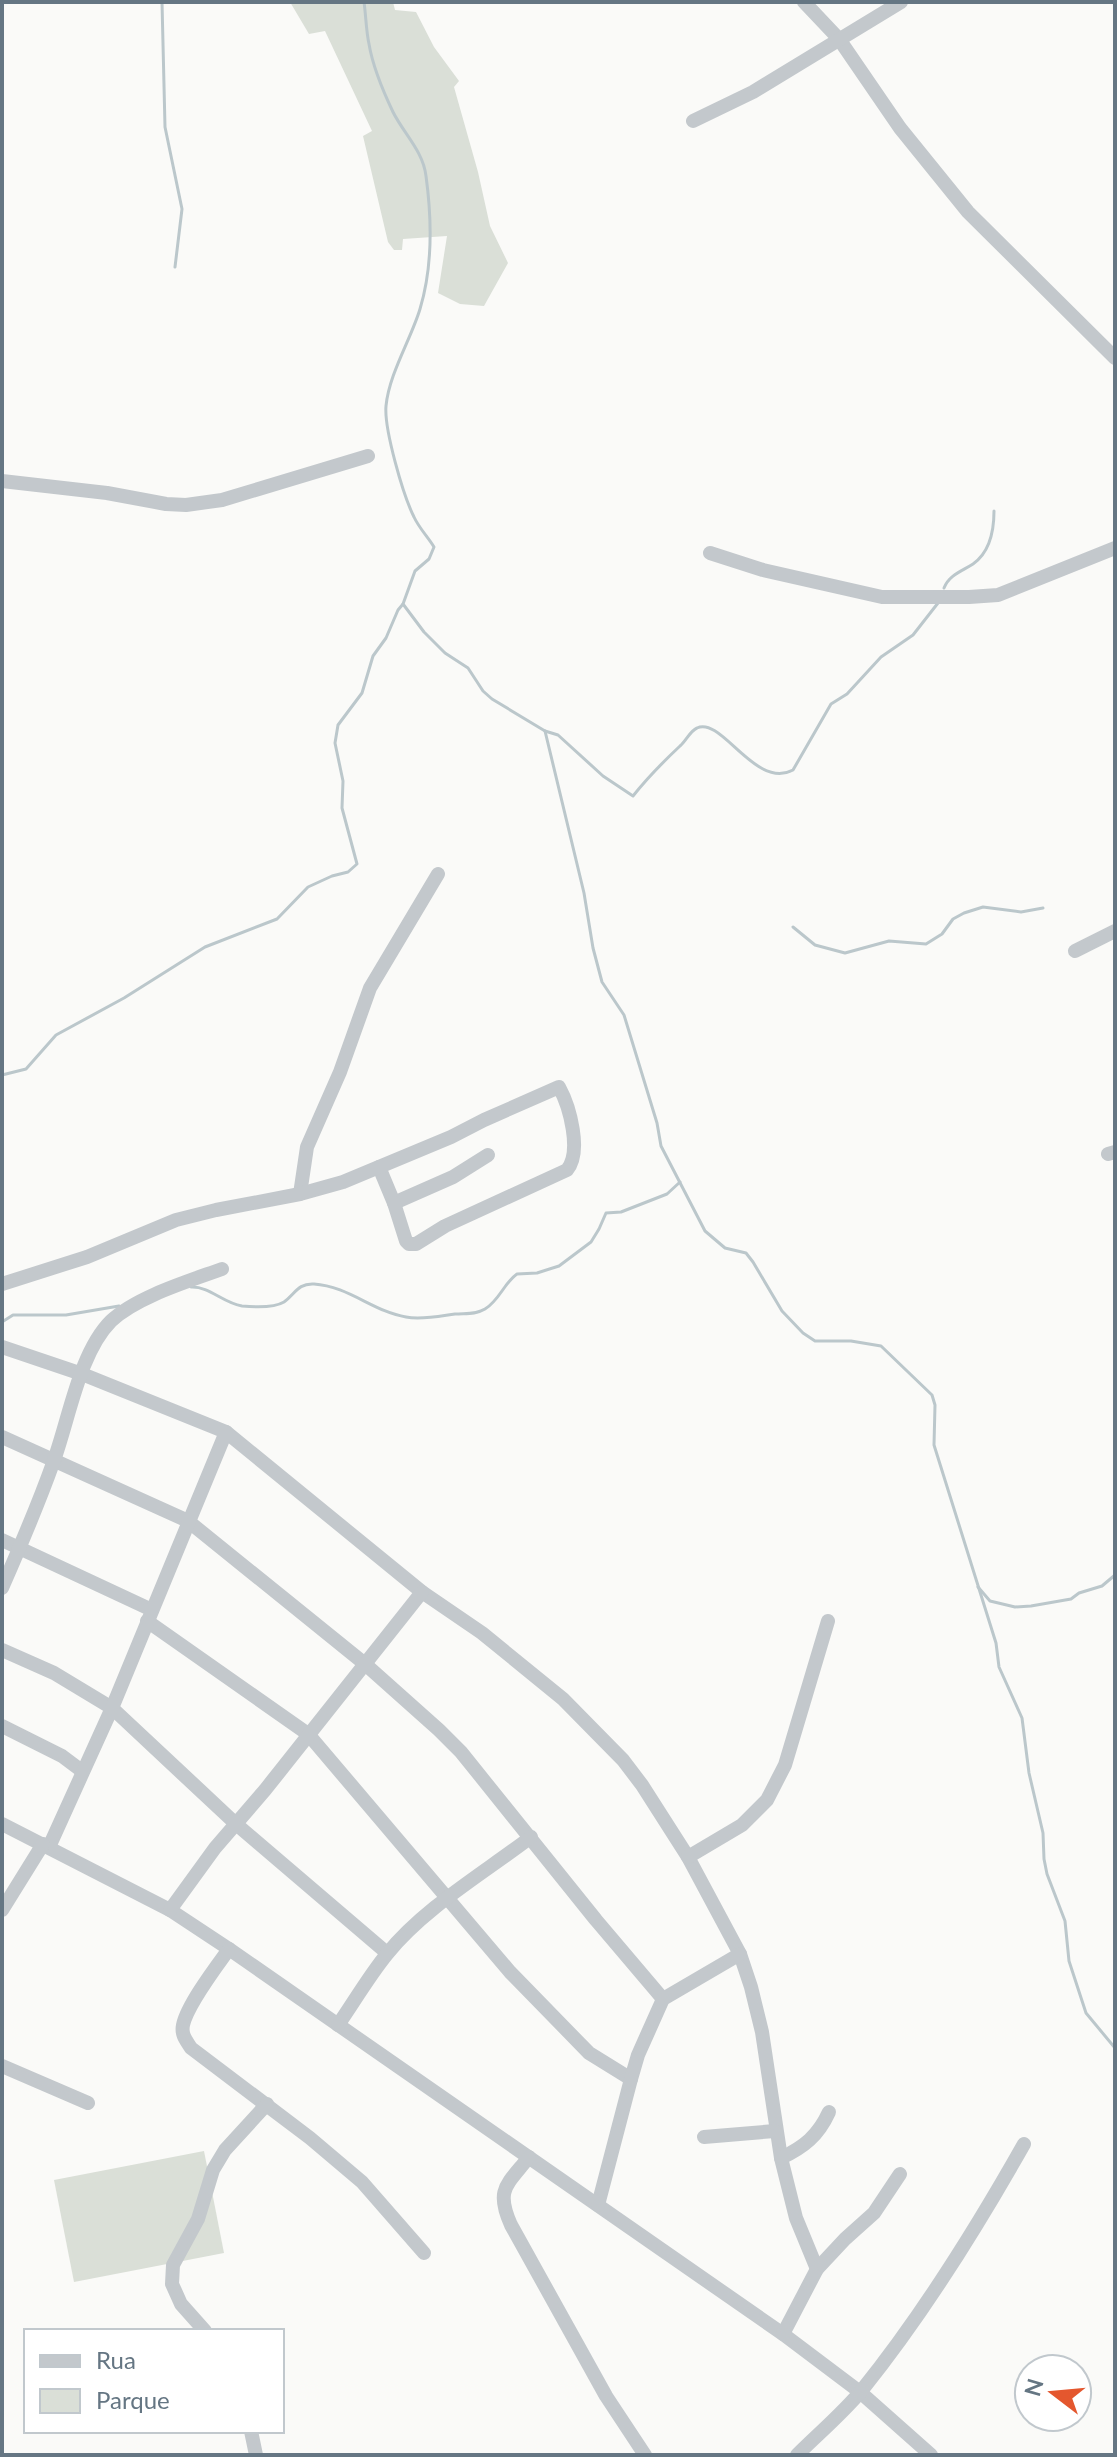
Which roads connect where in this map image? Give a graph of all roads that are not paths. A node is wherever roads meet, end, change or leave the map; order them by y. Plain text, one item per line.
1 (804, 2) edge
2 (901, 2) edge
3 (839, 39) junction
4 (693, 121) dead end
5 (1115, 358) edge
6 (368, 456) dead end
7 (2, 481) edge
8 (1115, 548) edge
9 (710, 553) dead end
10 (438, 874) dead end
11 (1115, 931) edge
12 (1075, 951) dead end
13 (488, 1155) dead end
14 (379, 1167) junction
15 (300, 1194) junction
16 (394, 1203) junction
17 (222, 1269) dead end
18 (2, 1284) edge
19 (2, 1347) edge
20 (82, 1374) junction
21 (226, 1432) junction
22 (2, 1437) edge
23 (54, 1460) junction
24 (188, 1521) junction
25 (2, 1540) edge
26 (19, 1548) junction
27 (2, 1588) edge
28 (422, 1592) junction
29 (150, 1615) junction
30 (828, 1621) dead end
31 (2, 1650) edge
32 (365, 1664) junction
33 (112, 1708) junction
34 (2, 1726) edge
35 (308, 1734) junction
36 (82, 1771) junction
37 (2, 1824) edge
38 (236, 1824) junction
39 (531, 1837) junction
40 (46, 1845) junction
41 (688, 1857) junction
42 (447, 1900) junction
43 (2, 1910) edge
44 (170, 1910) junction
45 (229, 1949) junction
46 (387, 1953) junction
47 (740, 1954) junction
48 (663, 1999) junction
49 (338, 2025) junction
50 (2, 2066) edge
51 (631, 2079) junction
52 (88, 2103) dead end
53 (267, 2104) junction
54 (829, 2112) dead end
55 (775, 2131) junction
56 (704, 2137) dead end
57 (1024, 2144) dead end
58 (529, 2157) junction
59 (781, 2158) junction
60 (900, 2174) dead end
61 (598, 2205) junction
62 (424, 2253) dead end
63 (817, 2269) junction
64 (203, 2329) edge
65 (783, 2334) junction
66 (860, 2392) junction
67 (251, 2433) edge
68 (256, 2455) edge
69 (645, 2455) edge
70 (797, 2455) edge
71 (931, 2455) edge

1 - 3 street
2 - 3 street
3 - 4 street
3 - 5 street
6 - 7 street
8 - 9 street
10 - 15 street
11 - 12 street
13 - 16 street
14 - 15 street
14 - 16 street
14 - 16 street
15 - 18 street
17 - 20 street
19 - 20 street
20 - 21 street
20 - 23 street
21 - 24 street
21 - 28 street
22 - 23 street
23 - 24 street
23 - 26 street
24 - 29 street
24 - 32 street
25 - 26 street
26 - 27 street
26 - 29 street
28 - 32 street
28 - 41 street
29 - 33 street
29 - 35 street
30 - 41 street
31 - 33 street
32 - 35 street
32 - 39 street
33 - 36 street
33 - 38 street
34 - 36 street
35 - 38 street
35 - 42 street
36 - 40 street
37 - 40 street
38 - 44 street
38 - 46 street
39 - 42 street
39 - 48 street
40 - 43 street
40 - 44 street
41 - 47 street
42 - 46 street
42 - 51 street
44 - 45 street
45 - 49 street
45 - 53 street
46 - 49 street
47 - 48 street
47 - 55 street
48 - 51 street
49 - 58 street
50 - 52 street
51 - 61 street
53 - 62 street
53 - 64 street
54 - 59 street
55 - 56 street
55 - 59 street
57 - 66 street
58 - 61 street
58 - 69 street
59 - 63 street
60 - 63 street
61 - 65 street
63 - 65 street
65 - 66 street
66 - 70 street
66 - 71 street
67 - 68 street

